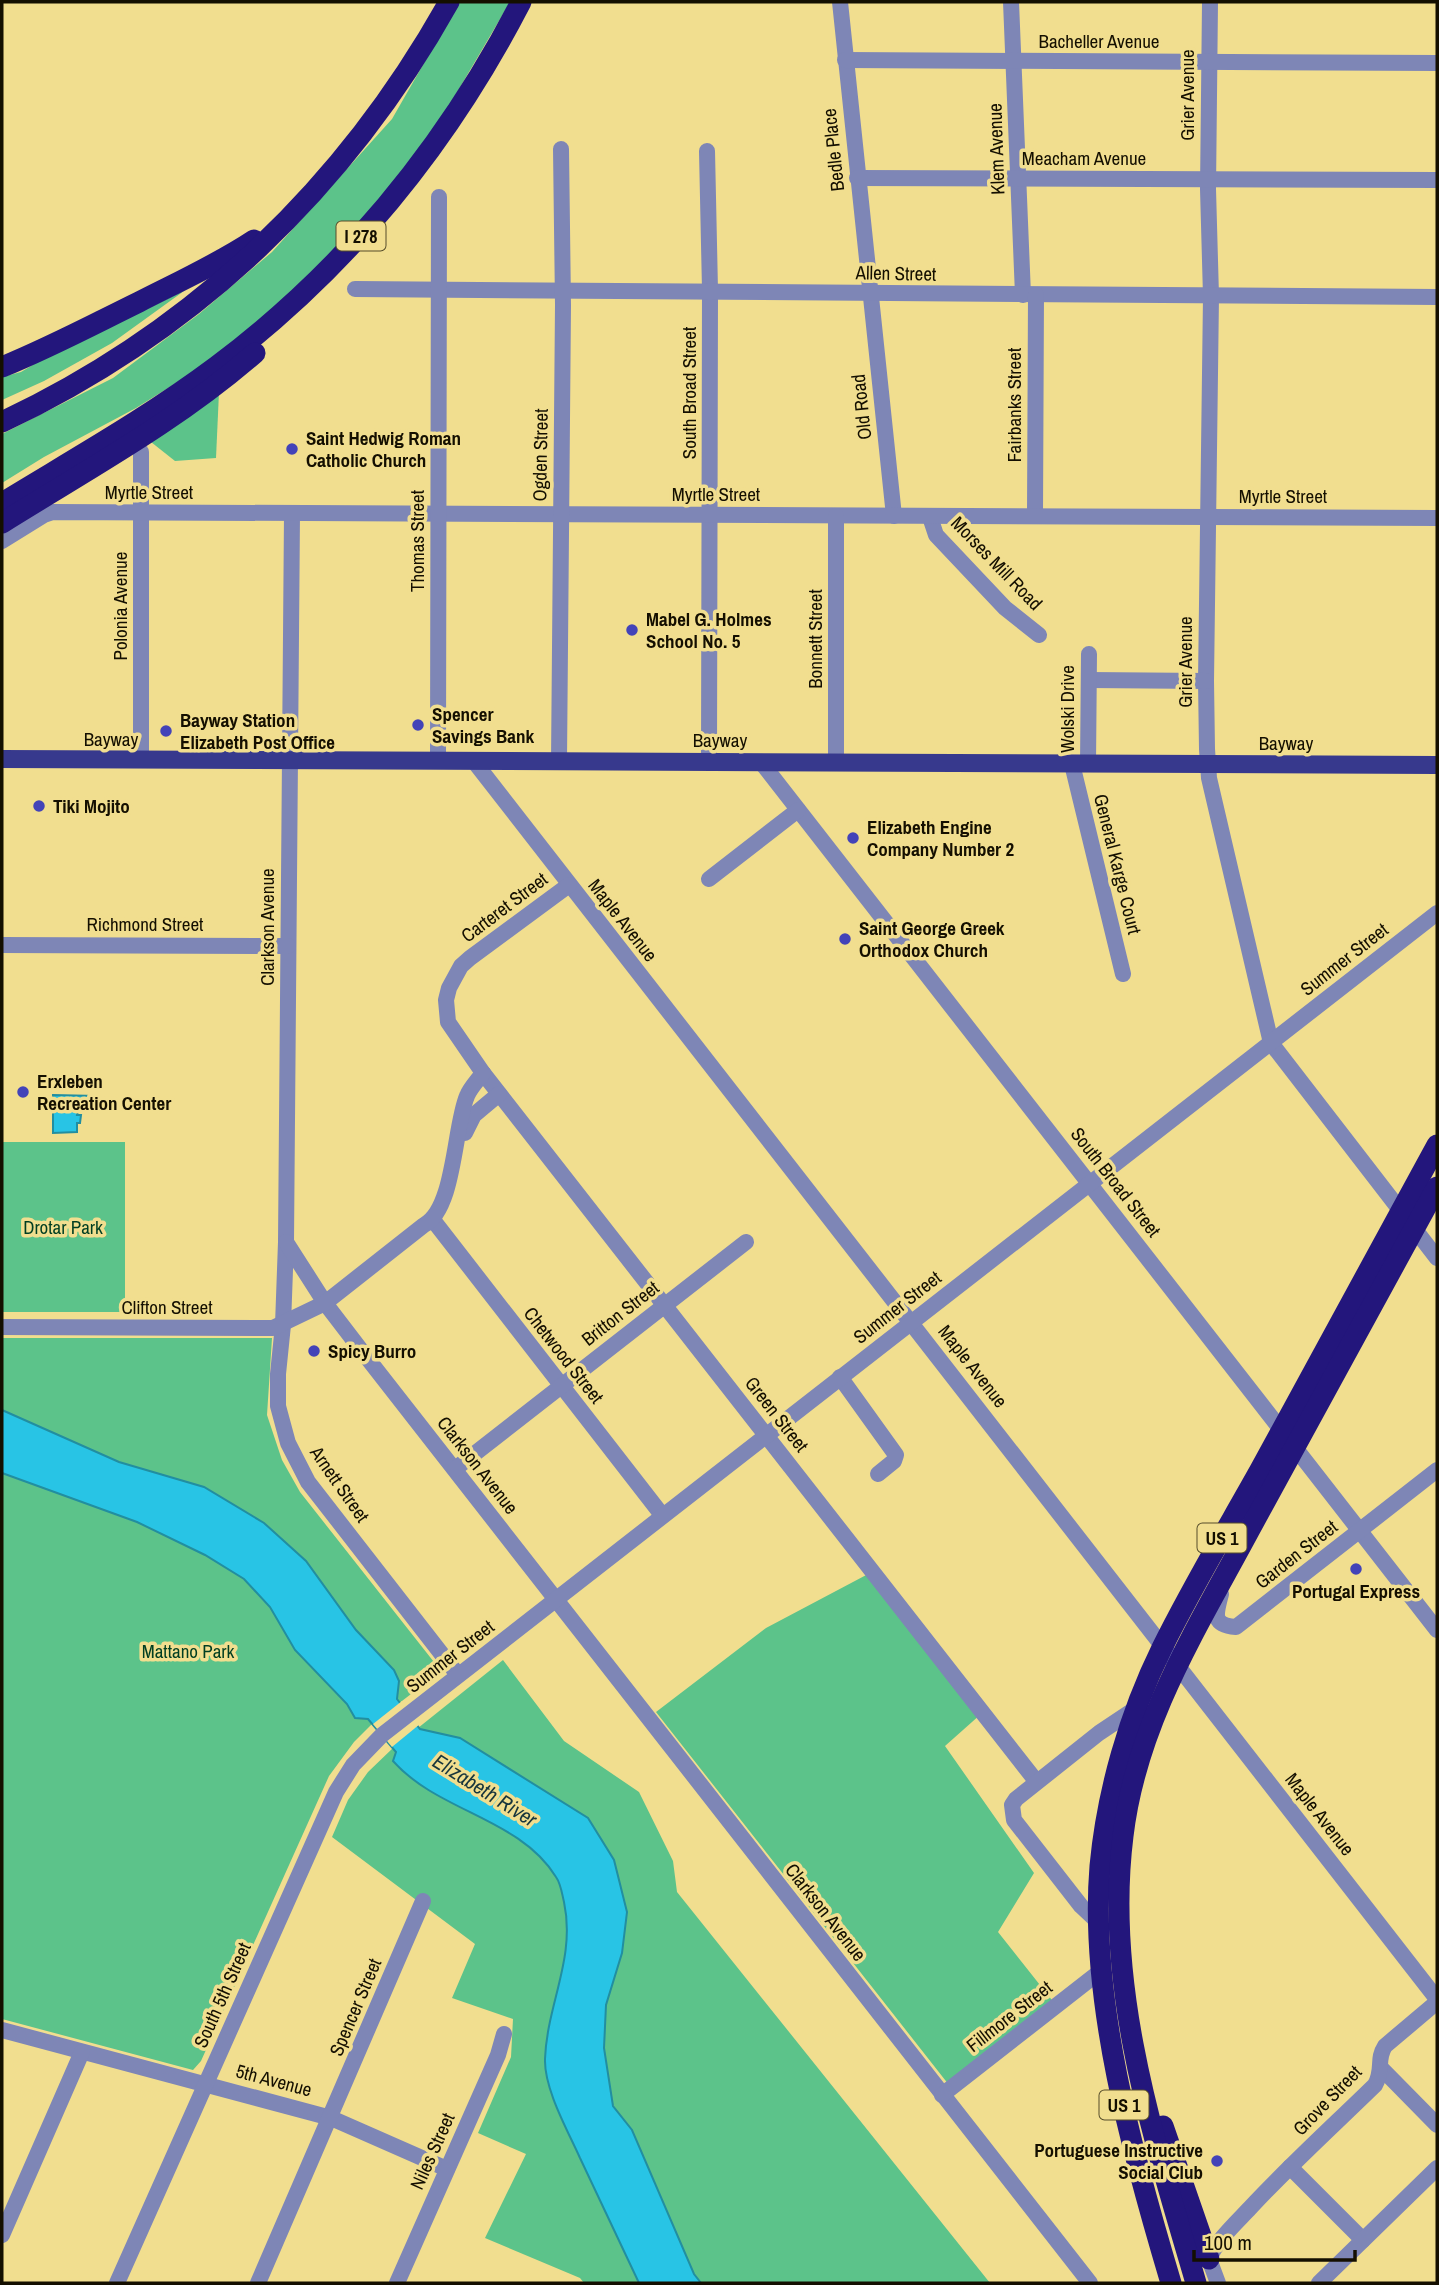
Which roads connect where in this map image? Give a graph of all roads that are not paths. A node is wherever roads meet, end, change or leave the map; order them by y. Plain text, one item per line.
1 (449, 2) edge
2 (521, 2) edge
3 (840, 2) edge
4 (1011, 2) edge
5 (1210, 2) edge
6 (845, 60) junction
7 (1013, 61) junction
8 (1208, 63) junction
9 (1437, 63) edge
10 (561, 149) dead end
11 (707, 151) dead end
12 (857, 178) junction
13 (1208, 179) junction
14 (1018, 180) junction
15 (1437, 180) edge
16 (439, 197) dead end
17 (296, 211) junction
18 (371, 225) junction
19 (355, 289) dead end
20 (439, 289) junction
21 (563, 289) junction
22 (710, 290) junction
23 (869, 293) junction
24 (1029, 295) junction
25 (1211, 296) junction
26 (1437, 297) edge
27 (2, 366) edge
28 (69, 386) junction
29 (2, 412) edge
30 (143, 416) junction
31 (2, 422) edge
32 (141, 452) dead end
33 (2, 490) edge
34 (2, 503) edge
35 (140, 514) junction
36 (292, 514) junction
37 (438, 514) junction
38 (561, 515) junction
39 (710, 515) junction
40 (836, 516) junction
41 (894, 516) junction
42 (1035, 516) junction
43 (930, 517) junction
44 (1207, 517) junction
45 (1437, 517) edge
46 (2, 523) edge
47 (2, 541) edge
48 (1039, 635) dead end
49 (1089, 654) dead end
50 (1089, 680) junction
51 (1206, 681) junction
52 (2, 759) edge
53 (141, 760) junction
54 (288, 760) junction
55 (438, 760) junction
56 (473, 760) junction
57 (559, 761) junction
58 (709, 761) junction
59 (761, 762) junction
60 (836, 762) junction
61 (1080, 764) junction
62 (1207, 764) junction
63 (1437, 765) edge
64 (798, 810) junction
65 (709, 879) dead end
66 (569, 885) junction
67 (1437, 913) edge
68 (2, 945) edge
69 (288, 946) junction
70 (1123, 974) dead end
71 (1271, 1044) junction
72 (482, 1073) junction
73 (499, 1094) junction
74 (1437, 1145) edge
75 (456, 1151) junction
76 (1090, 1183) junction
77 (1437, 1187) edge
78 (1401, 1211) junction
79 (433, 1220) junction
80 (1415, 1229) junction
81 (286, 1242) junction
82 (746, 1242) dead end
83 (1437, 1258) edge
84 (325, 1303) junction
85 (665, 1304) junction
86 (912, 1322) junction
87 (283, 1325) junction
88 (2, 1327) edge
89 (840, 1377) junction
90 (561, 1386) junction
91 (767, 1435) junction
92 (1288, 1437) junction
93 (455, 1469) junction
94 (1437, 1470) edge
95 (878, 1474) dead end
96 (662, 1515) junction
97 (1361, 1529) junction
98 (1227, 1572) junction
99 (556, 1601) junction
100 (1437, 1630) edge
101 (1163, 1647) junction
102 (1177, 1665) junction
103 (458, 1675) junction
104 (1138, 1707) junction
105 (382, 1735) joint
106 (1037, 1781) junction
107 (423, 1901) dead end
108 (1098, 1922) junction
109 (1102, 1970) junction
110 (1437, 2001) edge
111 (2, 2030) edge
112 (504, 2034) dead end
113 (82, 2052) junction
114 (1382, 2069) junction
115 (205, 2084) junction
116 (942, 2095) junction
117 (1145, 2098) junction
118 (331, 2118) junction
119 (1437, 2125) edge
120 (1290, 2167) junction
121 (1437, 2168) edge
122 (447, 2169) junction
123 (1235, 2223) junction
124 (1200, 2227) junction
125 (2, 2235) edge
126 (1363, 2240) junction
127 (1209, 2259) junction
128 (117, 2283) edge
129 (258, 2283) edge
130 (397, 2283) edge
131 (1090, 2283) edge
132 (1171, 2283) edge
133 (1196, 2283) edge
134 (1218, 2283) edge
135 (1319, 2283) edge

1 - 17 highway
2 - 18 highway, I 278
3 - 6 street, Bedle Place
4 - 7 street, Klem Avenue
5 - 8 street, Grier Avenue
6 - 7 street, Bacheller Avenue
6 - 12 street, Bedle Place
7 - 8 street, Bacheller Avenue
7 - 14 street, Klem Avenue
8 - 9 street, Bacheller Avenue
8 - 13 street, Grier Avenue
10 - 21 street, Ogden Street
11 - 22 street, South Broad Street
12 - 14 street, Meacham Avenue
12 - 23 street, Bedle Place
13 - 14 street, Meacham Avenue
13 - 15 street, Meacham Avenue
13 - 25 street, Grier Avenue
14 - 24 street, Klem Avenue
16 - 20 street, Thomas Street
17 - 27 highway
17 - 28 highway
18 - 30 highway, I 278
18 - 46 highway
19 - 20 street, Allen Street
20 - 21 street, Allen Street
20 - 37 street, Thomas Street
21 - 22 street, Allen Street
21 - 38 street, Ogden Street
22 - 23 street, Allen Street
22 - 39 street, South Broad Street
23 - 24 street, Allen Street
23 - 41 street, Old Road
24 - 25 street, Allen Street
24 - 42 street, Fairbanks Street
25 - 26 street, Allen Street
25 - 44 street, Grier Avenue
28 - 29 highway
28 - 31 highway
30 - 33 highway, I 278
30 - 34 highway
32 - 35 street, Polonia Avenue
35 - 36 street, Myrtle Street
35 - 47 street, Myrtle Street
35 - 53 street, Polonia Avenue
36 - 37 street, Myrtle Street
36 - 54 street, Clarkson Avenue
37 - 38 street, Myrtle Street
37 - 55 street, Thomas Street
38 - 39 street, Myrtle Street
38 - 57 street, Ogden Street
39 - 40 street, Myrtle Street
39 - 58 street, South Broad Street
40 - 41 street, Myrtle Street
40 - 60 street, Bonnett Street
41 - 43 street, Myrtle Street
42 - 43 street, Myrtle Street
42 - 44 street, Myrtle Street
43 - 48 street, Morses Mill Road
44 - 45 street, Myrtle Street
44 - 51 street, Grier Avenue
49 - 50 street, Wolski Drive
50 - 51 street
50 - 61 street, Wolski Drive
51 - 62 street, Grier Avenue
52 - 53 main road, Bayway
53 - 54 main road, Bayway
54 - 55 main road, Bayway
54 - 69 street, Clarkson Avenue
55 - 56 main road, Bayway
56 - 57 main road, Bayway
56 - 66 street, Maple Avenue
57 - 58 main road, Bayway
58 - 59 main road, Bayway
59 - 60 main road, Bayway
59 - 64 street, South Broad Street
60 - 61 main road, Bayway
61 - 62 main road, Bayway
61 - 70 street, General Karge Court
62 - 63 main road, Bayway
62 - 71 street, Grier Avenue
64 - 65 street
64 - 76 street, South Broad Street
66 - 72 street, Carteret Street
66 - 86 street, Maple Avenue
67 - 71 street, Summer Street
68 - 69 street, Richmond Street
69 - 81 street, Clarkson Avenue
71 - 76 street, Summer Street
71 - 78 street, Grier Avenue
72 - 73 street, Green Street
72 - 75 street
73 - 75 street
73 - 85 street, Green Street
74 - 78 highway, US 1
75 - 79 street
76 - 86 street, Summer Street
76 - 92 street, South Broad Street
77 - 80 highway, US 1
78 - 80 street, Grier Avenue
78 - 92 highway, US 1
79 - 84 street
79 - 90 street, Chetwood Street
80 - 83 street, Grier Avenue
80 - 92 highway, US 1
81 - 84 street, Clarkson Avenue
81 - 87 street, Arnett Street
82 - 85 street, Britton Street
84 - 87 street, Clifton Street
84 - 93 street, Clarkson Avenue
85 - 90 street, Britton Street
85 - 91 street, Green Street
86 - 89 street, Summer Street
86 - 101 street, Maple Avenue
87 - 88 street, Clifton Street
87 - 103 street, Arnett Street
89 - 91 street, Summer Street
89 - 95 street
90 - 93 street, Britton Street
90 - 96 street, Chetwood Street
91 - 96 street, Summer Street
91 - 106 street, Green Street
92 - 97 street, South Broad Street
92 - 98 highway, US 1
92 - 101 highway, US 1
93 - 99 street, Clarkson Avenue
94 - 97 street, Garden Street
96 - 99 street, Summer Street
97 - 98 street, Garden Street
97 - 100 street, South Broad Street
98 - 102 highway, US 1
99 - 103 street, Summer Street
99 - 116 street, Clarkson Avenue
101 - 102 street, Maple Avenue
101 - 104 highway, US 1
102 - 110 street, Maple Avenue
102 - 117 highway, US 1
103 - 105 street, Summer Street
104 - 106 street
104 - 108 highway, US 1
105 - 115 street, South 5th Street
106 - 108 street
107 - 118 street, Spencer Street
108 - 109 highway, US 1
109 - 116 street, Fillmore Street
109 - 132 highway, US 1
110 - 114 street, Grove Street
111 - 113 street, 5th Avenue
112 - 122 street, Niles Street
113 - 115 street, 5th Avenue
113 - 125 street
114 - 119 street
114 - 120 street, Grove Street
115 - 118 street, 5th Avenue
115 - 128 street, South 5th Street
116 - 131 street, Clarkson Avenue
117 - 124 highway
117 - 133 highway, US 1
118 - 122 street, 5th Avenue
118 - 129 street, Spencer Street
120 - 123 street, Grove Street
120 - 126 street
121 - 126 street
122 - 130 street, Niles Street
123 - 124 street
123 - 127 street, Grove Street
124 - 127 highway
126 - 135 street
127 - 134 street

